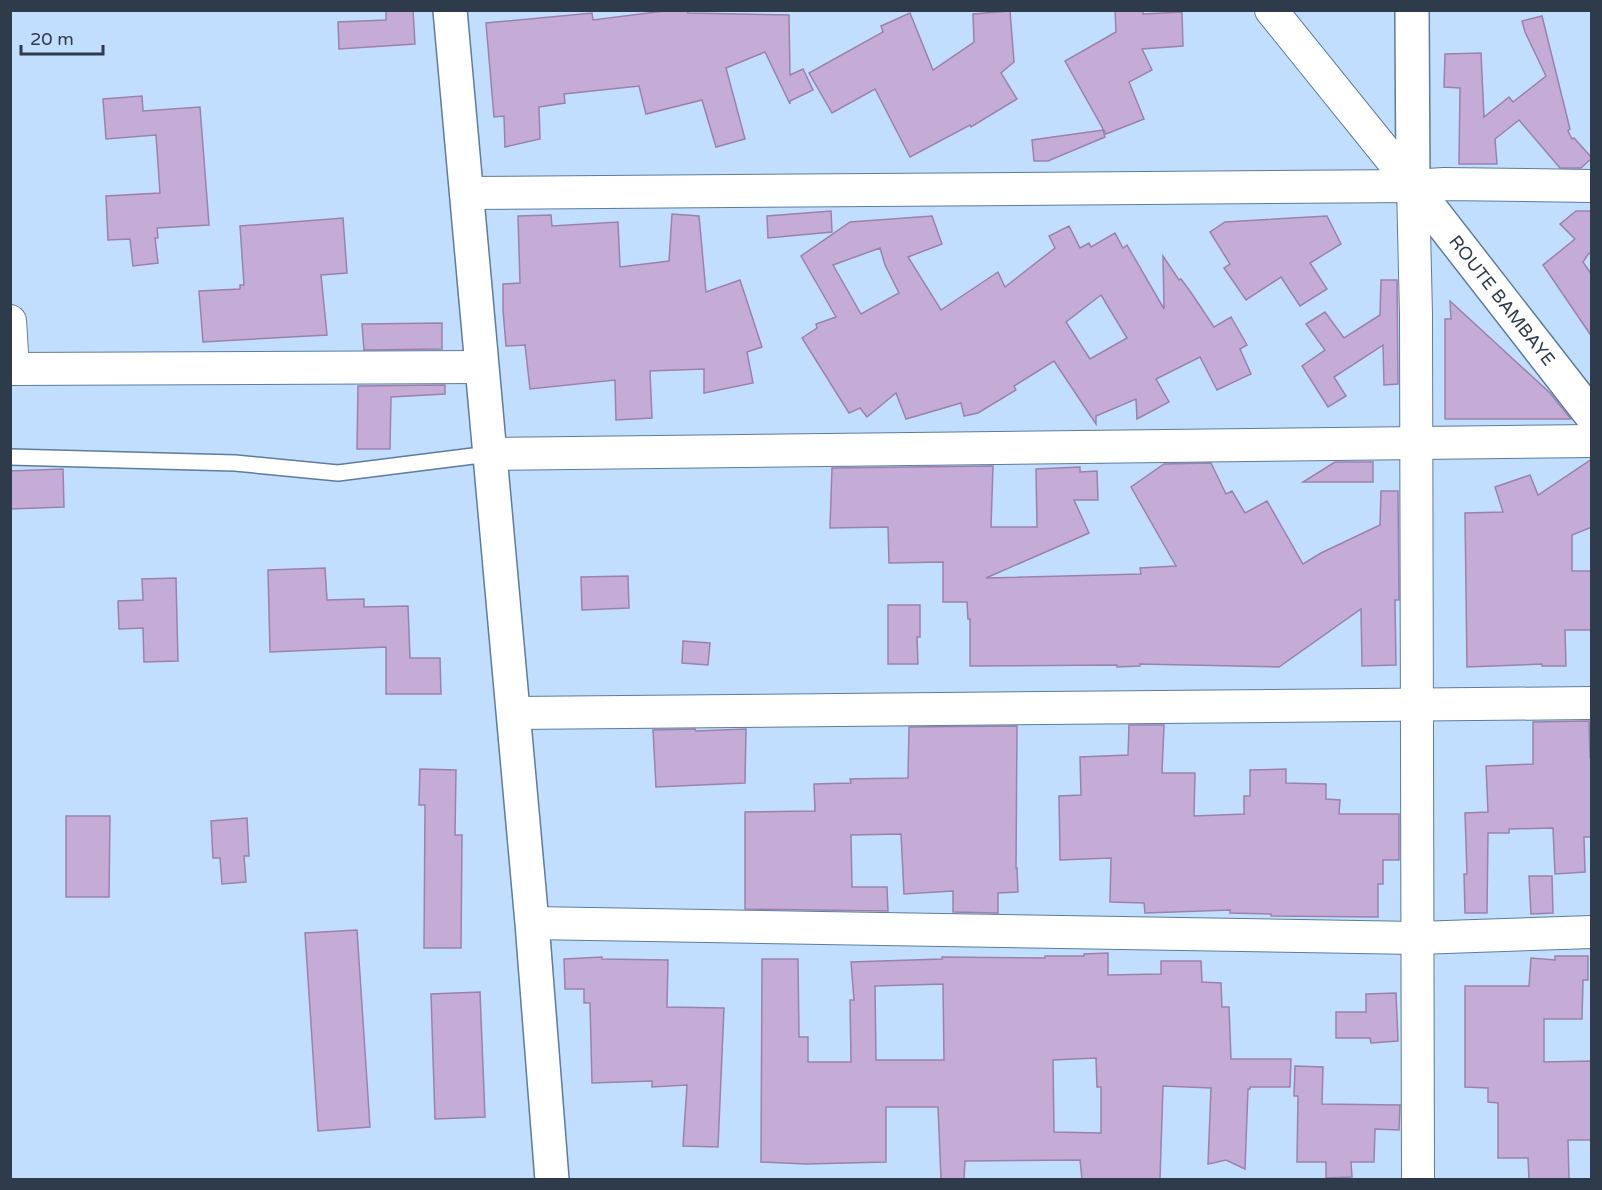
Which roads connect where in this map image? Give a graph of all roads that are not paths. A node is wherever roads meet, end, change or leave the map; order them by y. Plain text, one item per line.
1 (450, 10) edge
2 (1271, 10) edge
3 (1412, 10) edge
4 (1413, 186) junction
5 (1592, 186) edge
6 (466, 193) junction
7 (10, 321) edge
8 (482, 367) junction
9 (12, 369) edge
10 (1592, 416) edge
11 (1592, 441) edge
12 (1416, 443) junction
13 (489, 454) junction
14 (10, 457) edge
15 (1417, 703) junction
16 (1592, 703) edge
17 (513, 713) junction
18 (532, 923) junction
19 (1592, 932) edge
20 (1417, 938) junction
21 (552, 1179) edge
22 (1418, 1179) edge

1 - 6 street
2 - 4 street
3 - 4 street
4 - 5 street
4 - 6 street
4 - 10 street, ROUTE BAMBAYE
4 - 12 street
6 - 8 street
7 - 9 street
8 - 9 street
8 - 13 street
11 - 12 street
12 - 13 street
12 - 15 street
13 - 14 lane
13 - 17 street
15 - 16 street
15 - 17 street
15 - 20 street
17 - 18 street
18 - 20 street
18 - 21 street
19 - 20 street
20 - 22 street

